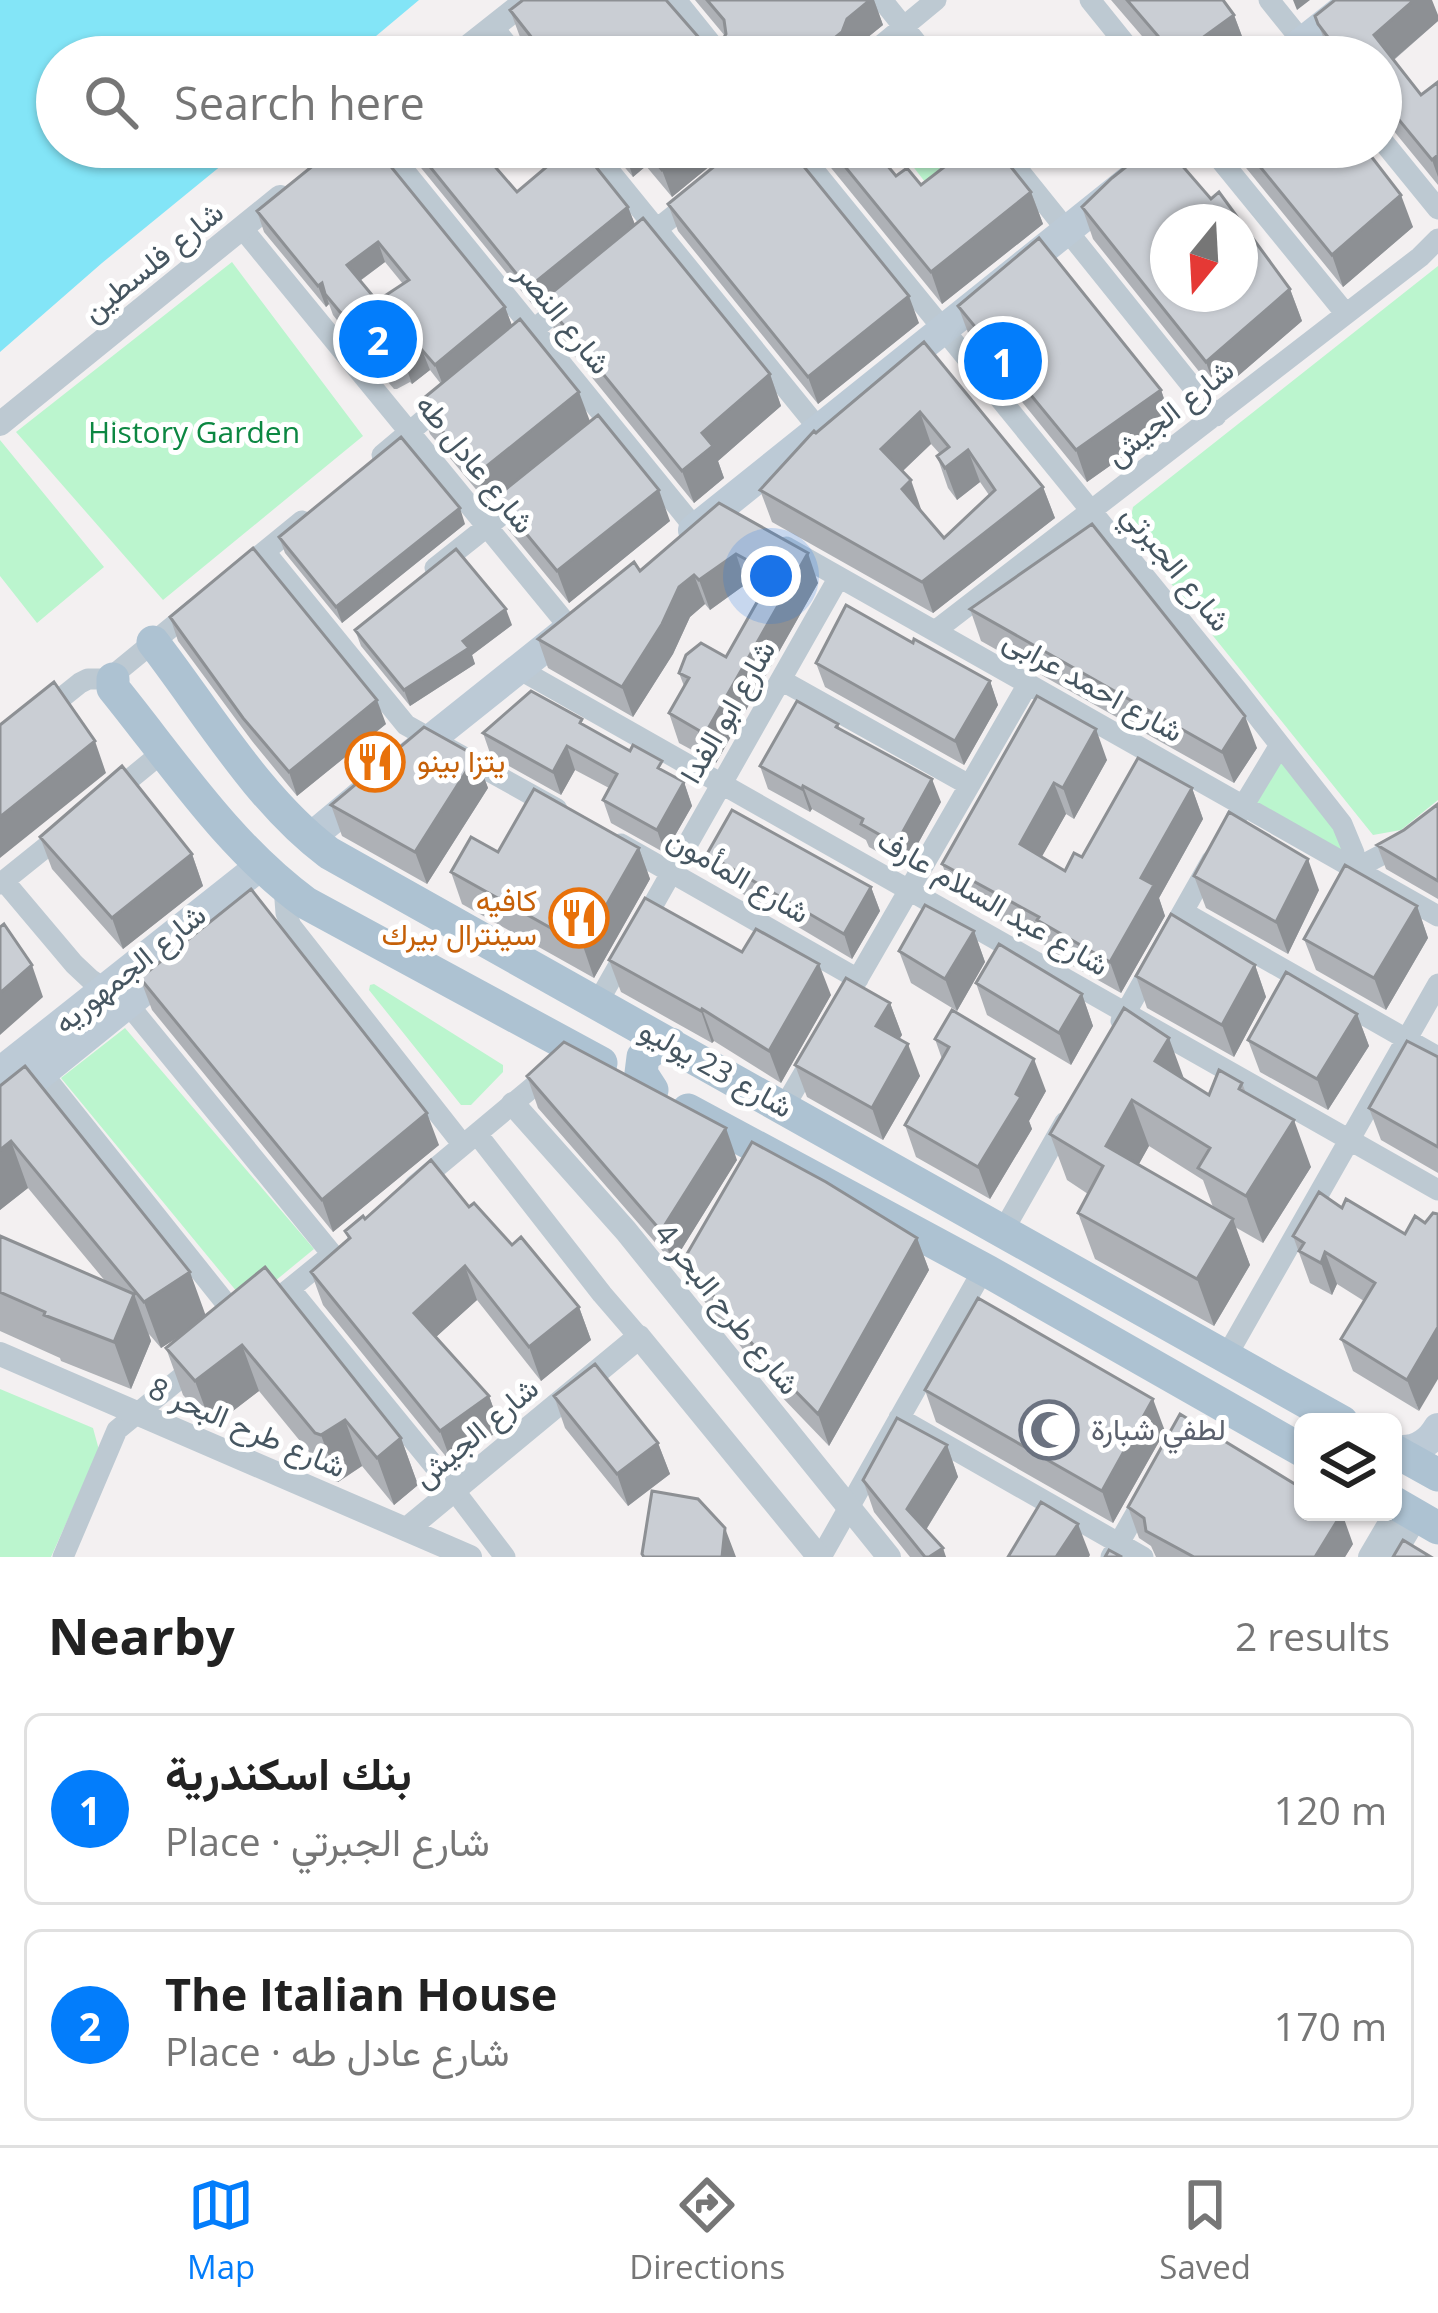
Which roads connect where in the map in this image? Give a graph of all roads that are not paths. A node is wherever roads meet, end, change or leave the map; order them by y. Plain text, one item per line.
1 (526, 0) edge
2 (676, 0) edge
3 (882, 0) edge
4 (936, 0) edge
5 (1090, 0) edge
6 (1269, 0) edge
7 (1354, 0) edge
8 (493, 27) junction
9 (904, 27) junction
10 (482, 36) edge
11 (500, 36) edge
12 (705, 36) edge
13 (893, 36) edge
14 (911, 36) edge
15 (1119, 36) edge
16 (1290, 36) edge
17 (1317, 36) edge
18 (1402, 165) edge
19 (402, 168) edge
20 (607, 168) edge
21 (812, 168) edge
22 (1017, 168) edge
23 (1145, 168) edge
24 (1227, 168) edge
25 (292, 188) edge
26 (707, 188) edge
27 (1438, 209) edge
28 (242, 228) junction
29 (656, 230) junction
30 (1067, 230) junction
31 (1438, 238) edge
32 (621, 258) edge
33 (586, 287) edge
34 (1346, 314) junction
35 (943, 329) junction
36 (534, 330) junction
37 (498, 359) edge
38 (463, 388) edge
39 (1216, 416) junction
40 (0, 424) edge
41 (819, 429) junction
42 (410, 431) junction
43 (374, 461) edge
44 (541, 483) edge
45 (320, 506) edge
46 (1092, 512) junction
47 (487, 526) junction
48 (717, 526) junction
49 (266, 552) junction
50 (839, 577) junction
51 (414, 585) edge
52 (579, 621) joint
53 (359, 629) edge
54 (934, 631) junction
55 (153, 642) junction
56 (341, 644) junction
57 (519, 669) junction
58 (113, 679) junction
59 (781, 680) junction
60 (1028, 684) junction
61 (192, 692) junction
62 (430, 738) junction
63 (155, 740) junction
64 (1280, 745) junction
65 (0, 747) edge
66 (722, 784) junction
67 (969, 785) junction
68 (1244, 805) junction
69 (571, 817) edge
70 (1438, 817) edge
71 (310, 838) junction
72 (611, 839) edge
73 (672, 873) junction
74 (274, 878) junction
75 (1350, 878) junction
76 (2, 883) edge
77 (909, 890) junction
78 (1183, 912) junction
79 (1438, 916) edge
80 (516, 957) junction
81 (1438, 984) edge
82 (116, 996) junction
83 (598, 1002) junction
84 (503, 1009) junction
85 (1126, 1013) junction
86 (826, 1034) edge
87 (1406, 1039) junction
88 (671, 1044) junction
89 (1106, 1048) edge
90 (578, 1050) junction
91 (1438, 1057) edge
92 (0, 1072) edge
93 (42, 1073) junction
94 (652, 1090) junction
95 (1076, 1102) edge
96 (513, 1104) junction
97 (0, 1107) edge
98 (784, 1107) junction
99 (470, 1140) junction
100 (1350, 1140) junction
101 (1438, 1190) edge
102 (400, 1198) edge
103 (1003, 1231) junction
104 (350, 1239) edge
105 (332, 1254) junction
106 (983, 1270) junction
107 (290, 1289) junction
108 (1106, 1289) junction
109 (639, 1336) junction
110 (226, 1340) junction
111 (1129, 1352) junction
112 (0, 1354) edge
113 (1226, 1357) junction
114 (136, 1413) junction
115 (1326, 1413) edge
116 (898, 1418) junction
117 (1438, 1427) edge
118 (1294, 1447) edge
119 (1402, 1451) edge
120 (1402, 1455) edge
121 (1161, 1469) edge
122 (1438, 1475) edge
123 (454, 1490) junction
124 (848, 1506) junction
125 (1412, 1513) edge
126 (406, 1529) junction
127 (1115, 1550) edge
128 (63, 1557) edge
129 (470, 1557) edge
130 (505, 1557) edge
131 (820, 1557) edge
132 (890, 1557) edge
133 (1143, 1557) edge
134 (1370, 1557) edge
135 (1392, 1557) edge

1 - 8 street
2 - 12 street
3 - 9 street
4 - 9 street
5 - 15 street
6 - 16 street
7 - 17 main road
8 - 10 street
8 - 11 street
9 - 13 street
9 - 14 street
18 - 27 street
19 - 36 street, شارع النصر
20 - 29 street
21 - 35 street, شارع الجبرتي
22 - 30 street
23 - 30 main road
24 - 34 street
25 - 28 street, شارع فلسطين
26 - 29 street
28 - 40 street, شارع فلسطين
28 - 42 street, شارع عادل طه
29 - 32 street
29 - 41 street
30 - 35 main road
30 - 39 street
31 - 34 street, شارع الجيش
33 - 36 street
34 - 39 street, شارع الجيش
35 - 41 main road
35 - 46 street, شارع الجبرتي
36 - 37 street
36 - 48 street, شارع النصر
38 - 42 street
39 - 46 street, شارع الجيش
41 - 48 main road
42 - 43 street
42 - 47 street, شارع عادل طه
44 - 47 street
45 - 49 street
46 - 54 street, شارع الجيش
46 - 64 street, شارع الجبرتي
47 - 51 street
47 - 52 street, شارع عادل طه
48 - 50 street, شارع احمد عرابى
49 - 55 street
49 - 56 street
50 - 54 street, شارع احمد عرابى
50 - 59 street, شارع ابو الفدا
52 - 57 main road
53 - 56 street
54 - 60 street, شارع احمد عرابى
55 - 58 street
55 - 61 main road, شارع 23 يوليو
56 - 62 street
57 - 62 main road
57 - 66 street, شارع عبد السلام عارف
58 - 63 main road, شارع 23 يوليو
58 - 65 street
59 - 66 street, شارع ابو الفدا
59 - 67 street
60 - 67 street
60 - 68 street, شارع احمد عرابى
61 - 63 main road
61 - 71 main road, شارع 23 يوليو
62 - 69 street
62 - 71 main road
63 - 74 main road, شارع 23 يوليو
63 - 76 street
64 - 68 street
64 - 75 street, شارع الجبرتي
66 - 73 street, شارع ابو الفدا
66 - 77 street, شارع عبد السلام عارف
67 - 77 street
68 - 75 street, شارع احمد عرابى
68 - 78 street
70 - 75 street
71 - 80 main road, شارع 23 يوليو
72 - 73 street, شارع المأمون
73 - 77 street, شارع المأمون
73 - 83 street, شارع ابو الفدا
74 - 82 main road, شارع الجمهوريه
74 - 84 main road, شارع 23 يوليو
74 - 99 street
75 - 79 street, شارع احمد عرابى
76 - 82 street
77 - 85 street, شارع عبد السلام عارف
78 - 85 street
78 - 87 street
80 - 83 main road, شارع 23 يوليو
80 - 84 main road
81 - 87 street
82 - 92 main road, شارع الجمهوريه
82 - 93 main road, شارع الجمهوريه
82 - 105 street
83 - 88 main road, شارع 23 يوليو
84 - 90 main road, شارع 23 يوليو
85 - 89 street
85 - 100 street, شارع عبد السلام عارف
86 - 98 street
87 - 91 street
87 - 100 street
88 - 94 main road
88 - 98 main road, شارع 23 يوليو
90 - 94 main road, شارع 23 يوليو
90 - 96 street
93 - 97 main road, شارع الجمهوريه
93 - 110 street
94 - 106 main road, شارع 23 يوليو
95 - 103 street
96 - 99 street
96 - 124 street, شارع طرح البحر 4
98 - 103 main road, شارع 23 يوليو
99 - 102 street
99 - 109 street
100 - 101 street, شارع عبد السلام عارف
100 - 113 street
103 - 108 main road, شارع 23 يوليو
104 - 105 street
105 - 107 street
106 - 111 main road, شارع 23 يوليو
106 - 116 street
107 - 110 street
107 - 123 street
108 - 111 main road
108 - 113 main road, شارع 23 يوليو
109 - 123 street, شارع الجيش
109 - 131 street
110 - 114 street
111 - 118 main road, شارع 23 يوليو
112 - 114 street, شارع طرح البحر 8
113 - 115 main road, شارع 23 يوليو
114 - 126 street, شارع طرح البحر 8
114 - 128 street
116 - 124 street
116 - 127 street
117 - 119 main road
120 - 122 main road
121 - 127 street
123 - 126 street, شارع الجيش
123 - 130 street
124 - 131 street
124 - 132 street, شارع طرح البحر 4
125 - 134 street
125 - 135 street
126 - 129 street, شارع طرح البحر 8
127 - 133 street

